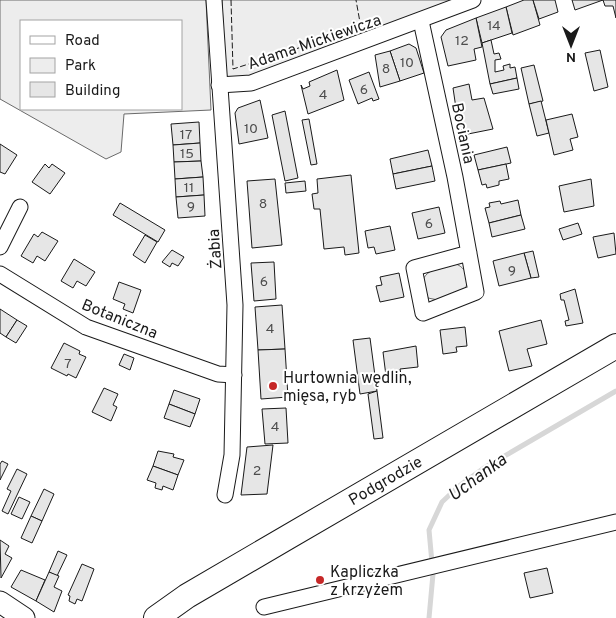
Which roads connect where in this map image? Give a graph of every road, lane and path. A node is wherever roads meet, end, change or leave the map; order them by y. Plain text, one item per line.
1 (214, 0) edge
2 (473, 0) edge
3 (421, 21) junction
4 (219, 85) junction
5 (20, 207) dead end
6 (0, 247) edge
7 (468, 252) junction
8 (0, 274) edge
9 (616, 346) edge
10 (234, 375) junction
11 (225, 495) dead end
12 (616, 522) edge
13 (0, 602) edge
14 (264, 607) dead end
15 (24, 618) edge
16 (156, 618) edge

1 - 4 street, Żabia
2 - 3 street, Adama Mickiewicza
3 - 4 street, Adama Mickiewicza
3 - 7 street, Bociania
4 - 10 street, Żabia
5 - 6 street
7 - 7 street, Bociania
8 - 10 street, Botaniczna
9 - 16 main road, Podgrodzie
10 - 11 street, Żabia
12 - 14 street
13 - 15 street

